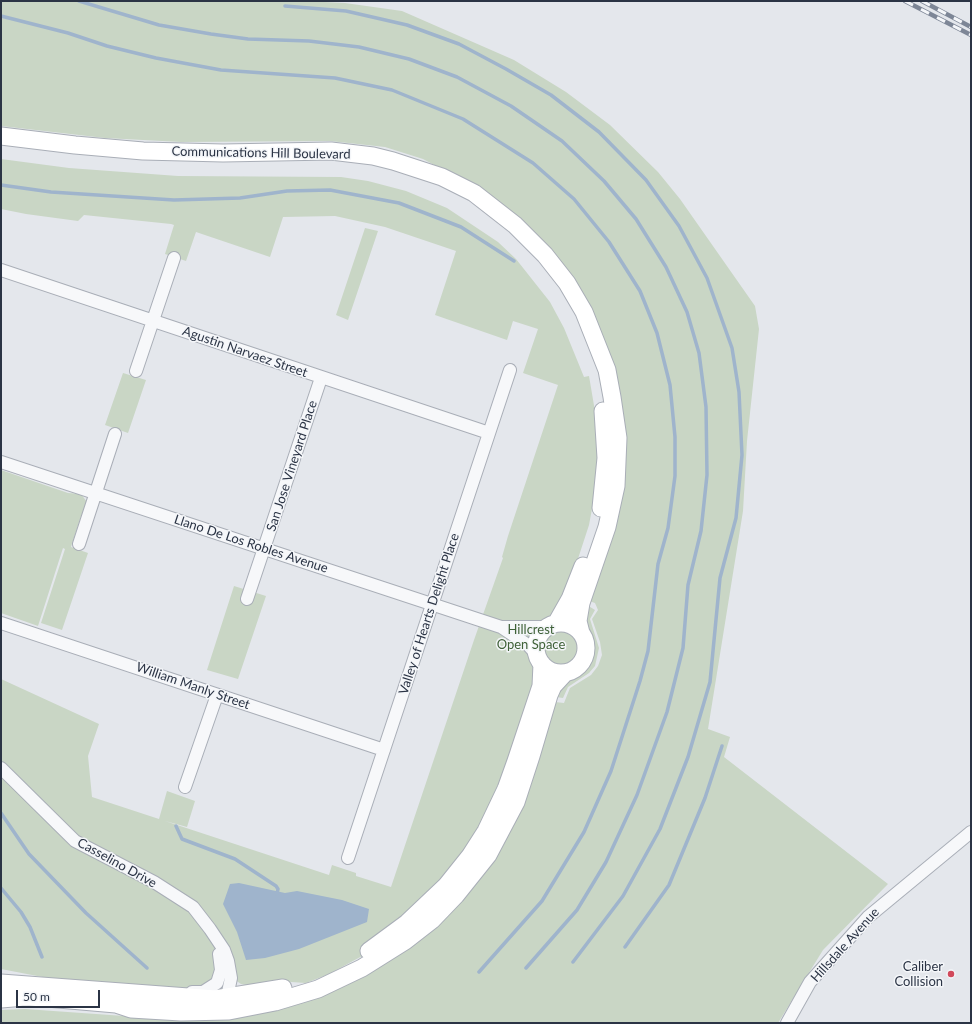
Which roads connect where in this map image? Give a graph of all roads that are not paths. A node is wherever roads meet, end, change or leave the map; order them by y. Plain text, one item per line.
1 (1, 136) edge
2 (1, 146) edge
3 (174, 258) dead end
4 (1, 270) edge
5 (153, 321) junction
6 (136, 370) dead end
7 (510, 370) dead end
8 (321, 378) junction
9 (489, 433) junction
10 (115, 434) dead end
11 (1, 462) edge
12 (97, 493) junction
13 (79, 544) dead end
14 (264, 548) junction
15 (247, 598) dead end
16 (432, 604) junction
17 (1, 623) edge
18 (551, 624) junction
19 (501, 627) junction
20 (581, 633) junction
21 (539, 659) junction
22 (565, 673) junction
23 (217, 695) junction
24 (384, 750) junction
25 (1, 768) edge
26 (184, 787) dead end
27 (971, 834) edge
28 (348, 858) dead end
29 (217, 939) junction
30 (1, 983) edge
31 (113, 997) junction
32 (227, 997) junction
33 (1, 999) edge
34 (787, 1023) edge

1 - 20 street, Communications Hill Boulevard
2 - 18 street, Communications Hill Boulevard
3 - 5 street
4 - 5 street, Agustin Narvaez Street
5 - 6 street
5 - 8 street, Agustin Narvaez Street
7 - 9 street, Valley of Hearts Delight Place
8 - 9 street, Agustin Narvaez Street
8 - 14 street, San Jose Vineyard Place
9 - 16 street, Valley of Hearts Delight Place
10 - 12 street
11 - 12 street, Llano De Los Robles Avenue
12 - 13 street
12 - 14 street, Llano De Los Robles Avenue
14 - 15 street, San Jose Vineyard Place
14 - 16 street, Llano De Los Robles Avenue
16 - 19 street, Llano De Los Robles Avenue
16 - 24 street, Valley of Hearts Delight Place
17 - 23 street, William Manly Street
18 - 19 street, Llano De Los Robles Avenue
18 - 20 street
18 - 21 street
19 - 21 street, Llano De Los Robles Avenue
20 - 22 street
21 - 22 street
21 - 32 street
22 - 31 street
23 - 24 street, William Manly Street
23 - 26 street
24 - 28 street, Valley of Hearts Delight Place
25 - 29 street, Casselino Drive
27 - 34 street, Hillsdale Avenue
29 - 31 street
29 - 32 street, Casselino Drive
30 - 31 street
31 - 32 street
31 - 33 street

